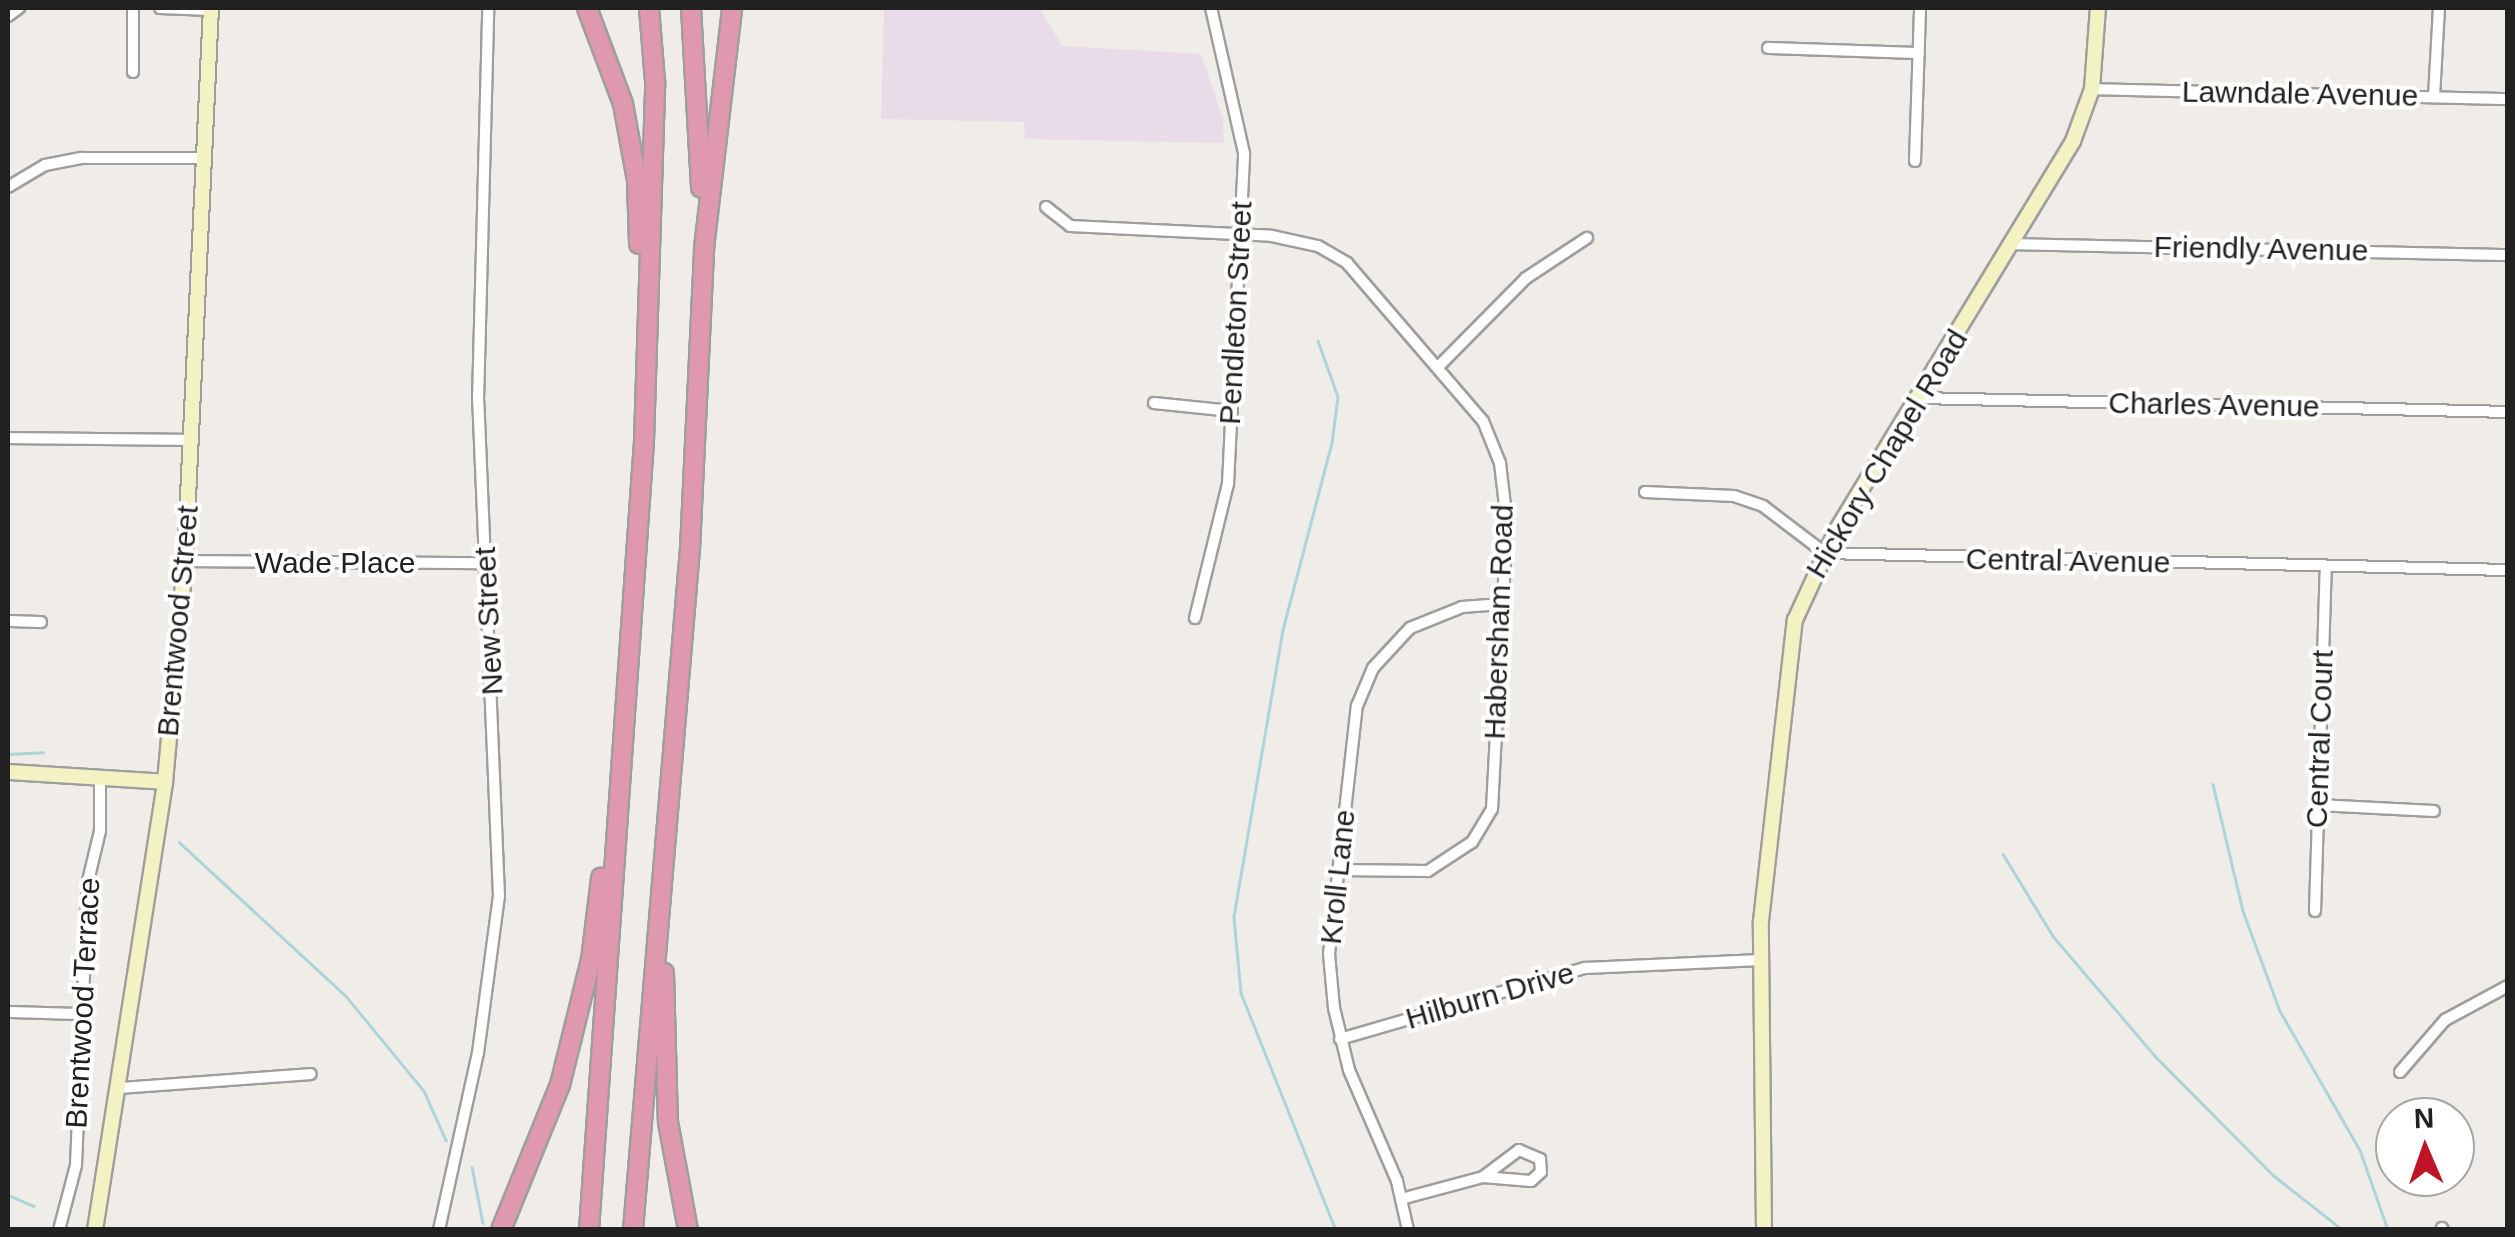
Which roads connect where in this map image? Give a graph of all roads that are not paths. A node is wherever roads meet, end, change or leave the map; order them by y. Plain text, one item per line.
1 (19, 8) edge
2 (133, 8) edge
3 (160, 8) edge
4 (488, 8) edge
5 (587, 8) edge
6 (649, 8) edge
7 (691, 8) edge
8 (732, 8) edge
9 (1211, 8) edge
10 (1920, 8) edge
11 (2098, 8) edge
12 (2439, 8) edge
13 (211, 9) edge
14 (8, 16) edge
15 (1768, 48) dead end
16 (1919, 53) junction
17 (133, 72) dead end
18 (2092, 89) junction
19 (2434, 98) junction
20 (2508, 99) edge
21 (202, 158) junction
22 (1915, 161) dead end
23 (8, 188) edge
24 (1046, 207) dead end
25 (1241, 235) junction
26 (1587, 238) dead end
27 (2014, 244) junction
28 (704, 248) junction
29 (2508, 255) edge
30 (650, 286) junction
31 (1440, 366) junction
32 (1920, 398) junction
33 (1154, 402) dead end
34 (1232, 411) junction
35 (2508, 412) edge
36 (8, 438) edge
37 (192, 440) junction
38 (1646, 492) dead end
39 (1825, 553) junction
40 (186, 561) junction
41 (485, 564) junction
42 (2326, 566) junction
43 (2508, 570) edge
44 (1502, 604) junction
45 (1195, 618) dead end
46 (8, 621) edge
47 (40, 622) dead end
48 (8, 772) edge
49 (100, 776) junction
50 (165, 782) junction
51 (618, 790) junction
52 (2318, 805) junction
53 (2434, 811) dead end
54 (661, 859) junction
55 (1339, 870) junction
56 (2315, 911) dead end
57 (1761, 960) junction
58 (2508, 986) edge
59 (8, 1012) edge
60 (80, 1014) junction
61 (1340, 1039) junction
62 (2400, 1072) dead end
63 (310, 1074) dead end
64 (120, 1088) junction
65 (1483, 1177) junction
66 (1401, 1199) junction
67 (59, 1230) edge
68 (95, 1230) edge
69 (439, 1230) edge
70 (501, 1230) edge
71 (589, 1230) edge
72 (633, 1230) edge
73 (688, 1230) edge
74 (1408, 1230) edge
75 (1764, 1230) edge

1 - 14 street
2 - 17 street
3 - 13 street
4 - 41 street, New Street
5 - 30 highway
6 - 30 highway
7 - 28 highway
8 - 28 highway
9 - 25 street, Pendleton Street
10 - 16 street
11 - 18 street, Hickory Chapel Road
12 - 19 street
13 - 21 street, Brentwood Street
15 - 16 street
16 - 22 street
18 - 19 street, Lawndale Avenue
18 - 27 street, Hickory Chapel Road
19 - 20 street, Lawndale Avenue
21 - 23 street
21 - 37 street, Brentwood Street
24 - 25 street, Habersham Road
25 - 31 street, Habersham Road
25 - 34 street, Pendleton Street
26 - 31 street
27 - 29 street, Friendly Avenue
27 - 32 street, Hickory Chapel Road
28 - 54 highway
30 - 51 highway
31 - 44 street, Habersham Road
32 - 35 street, Charles Avenue
32 - 39 street, Hickory Chapel Road
33 - 34 street
34 - 45 street, Pendleton Street
36 - 37 street
37 - 40 street, Brentwood Street
38 - 39 street
39 - 42 street, Central Avenue
39 - 57 street, Hickory Chapel Road
40 - 41 street, Wade Place
40 - 50 street, Brentwood Street
41 - 69 street, New Street
42 - 43 street, Central Avenue
42 - 52 street, Central Court
44 - 55 street, Kroll Lane
44 - 55 street, Habersham Road
46 - 47 street
48 - 49 street
49 - 50 street
49 - 60 street, Brentwood Terrace
50 - 64 street, Brentwood Street
51 - 70 highway
51 - 71 highway
52 - 53 street
52 - 56 street, Central Court
54 - 72 highway
54 - 73 highway
55 - 61 street, Kroll Lane
57 - 61 street, Hilburn Drive
57 - 75 street, Hickory Chapel Road
58 - 62 street
59 - 60 street
60 - 67 street, Brentwood Terrace
61 - 66 street, Kroll Lane
63 - 64 street
64 - 68 street, Brentwood Street
65 - 65 street
65 - 66 street
66 - 74 street, Kroll Lane

